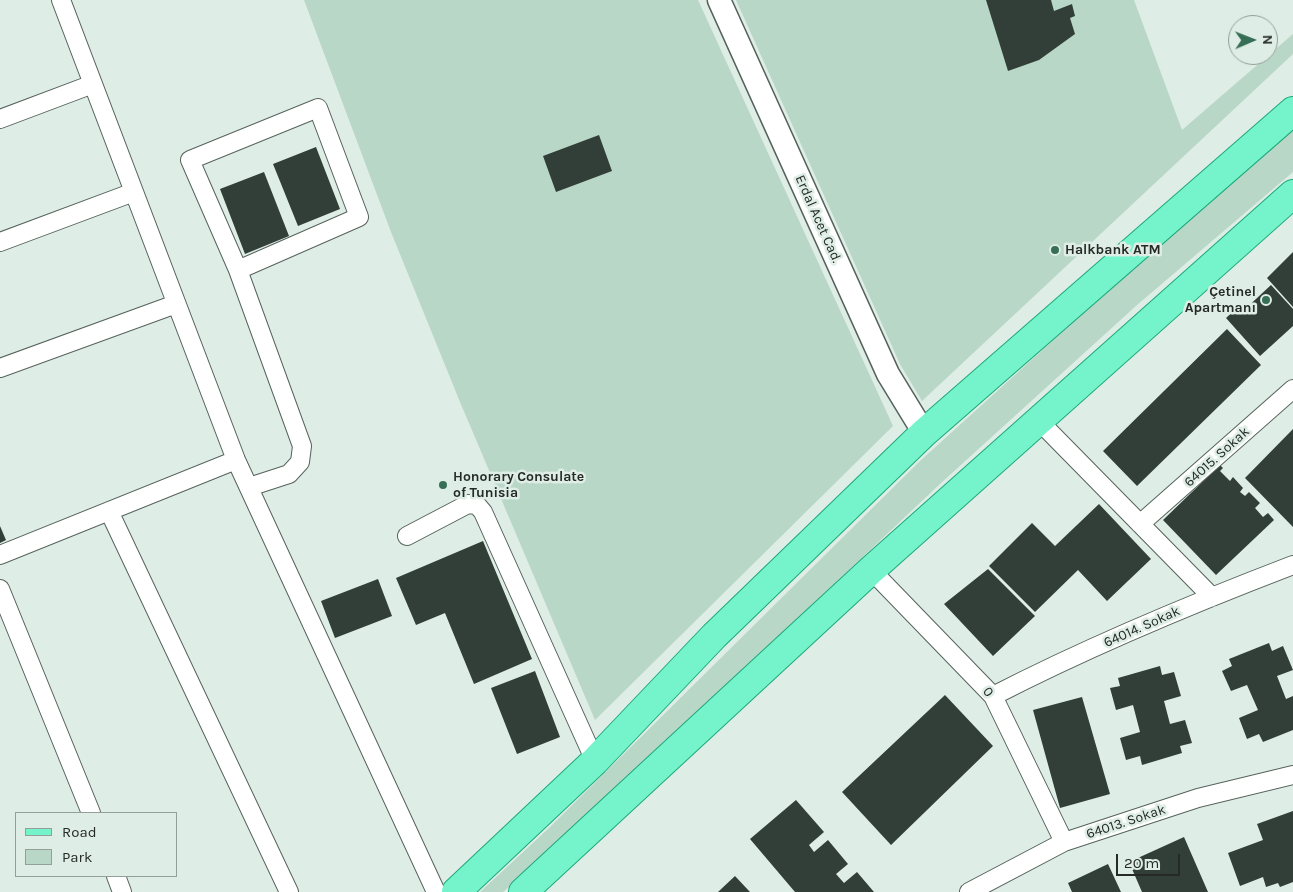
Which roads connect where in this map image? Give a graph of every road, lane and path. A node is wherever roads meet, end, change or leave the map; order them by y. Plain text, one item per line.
1 (61, 0) edge
2 (719, 0) edge
3 (93, 84) junction
4 (1293, 111) edge
5 (0, 119) edge
6 (134, 192) junction
7 (1293, 194) edge
8 (0, 242) edge
9 (238, 270) junction
10 (176, 304) junction
11 (0, 368) edge
12 (1293, 389) edge
13 (1038, 420) junction
14 (924, 433) junction
15 (236, 460) junction
16 (248, 488) junction
17 (110, 511) junction
18 (1140, 524) junction
19 (407, 536) dead end
20 (0, 555) edge
21 (1293, 565) edge
22 (871, 570) junction
23 (0, 589) edge
24 (1212, 596) junction
25 (993, 696) junction
26 (595, 761) junction
27 (1293, 775) edge
28 (90, 812) edge
29 (1064, 842) junction
30 (116, 877) edge
31 (122, 892) edge
32 (289, 892) edge
33 (436, 892) edge
34 (456, 892) edge
35 (523, 892) edge
36 (969, 892) edge

1 - 3 street
2 - 14 street, Erdal Acet Cad.
3 - 5 street
3 - 6 street
4 - 14 main road
6 - 8 street
6 - 10 street
7 - 13 main road
9 - 9 street
9 - 16 street
10 - 11 street
10 - 15 street
12 - 18 street, 64015. Sokak
13 - 18 street
13 - 22 main road
14 - 26 main road
15 - 16 street
15 - 17 street
16 - 33 street
17 - 20 street
17 - 32 street
18 - 24 street
19 - 26 street
21 - 24 street, 64014. Sokak
22 - 25 street, 0
22 - 35 main road
23 - 28 street
24 - 25 street, 64014. Sokak
25 - 29 street, 0
26 - 34 main road
27 - 29 street, 64013. Sokak
29 - 36 street, 64013. Sokak
30 - 31 street

